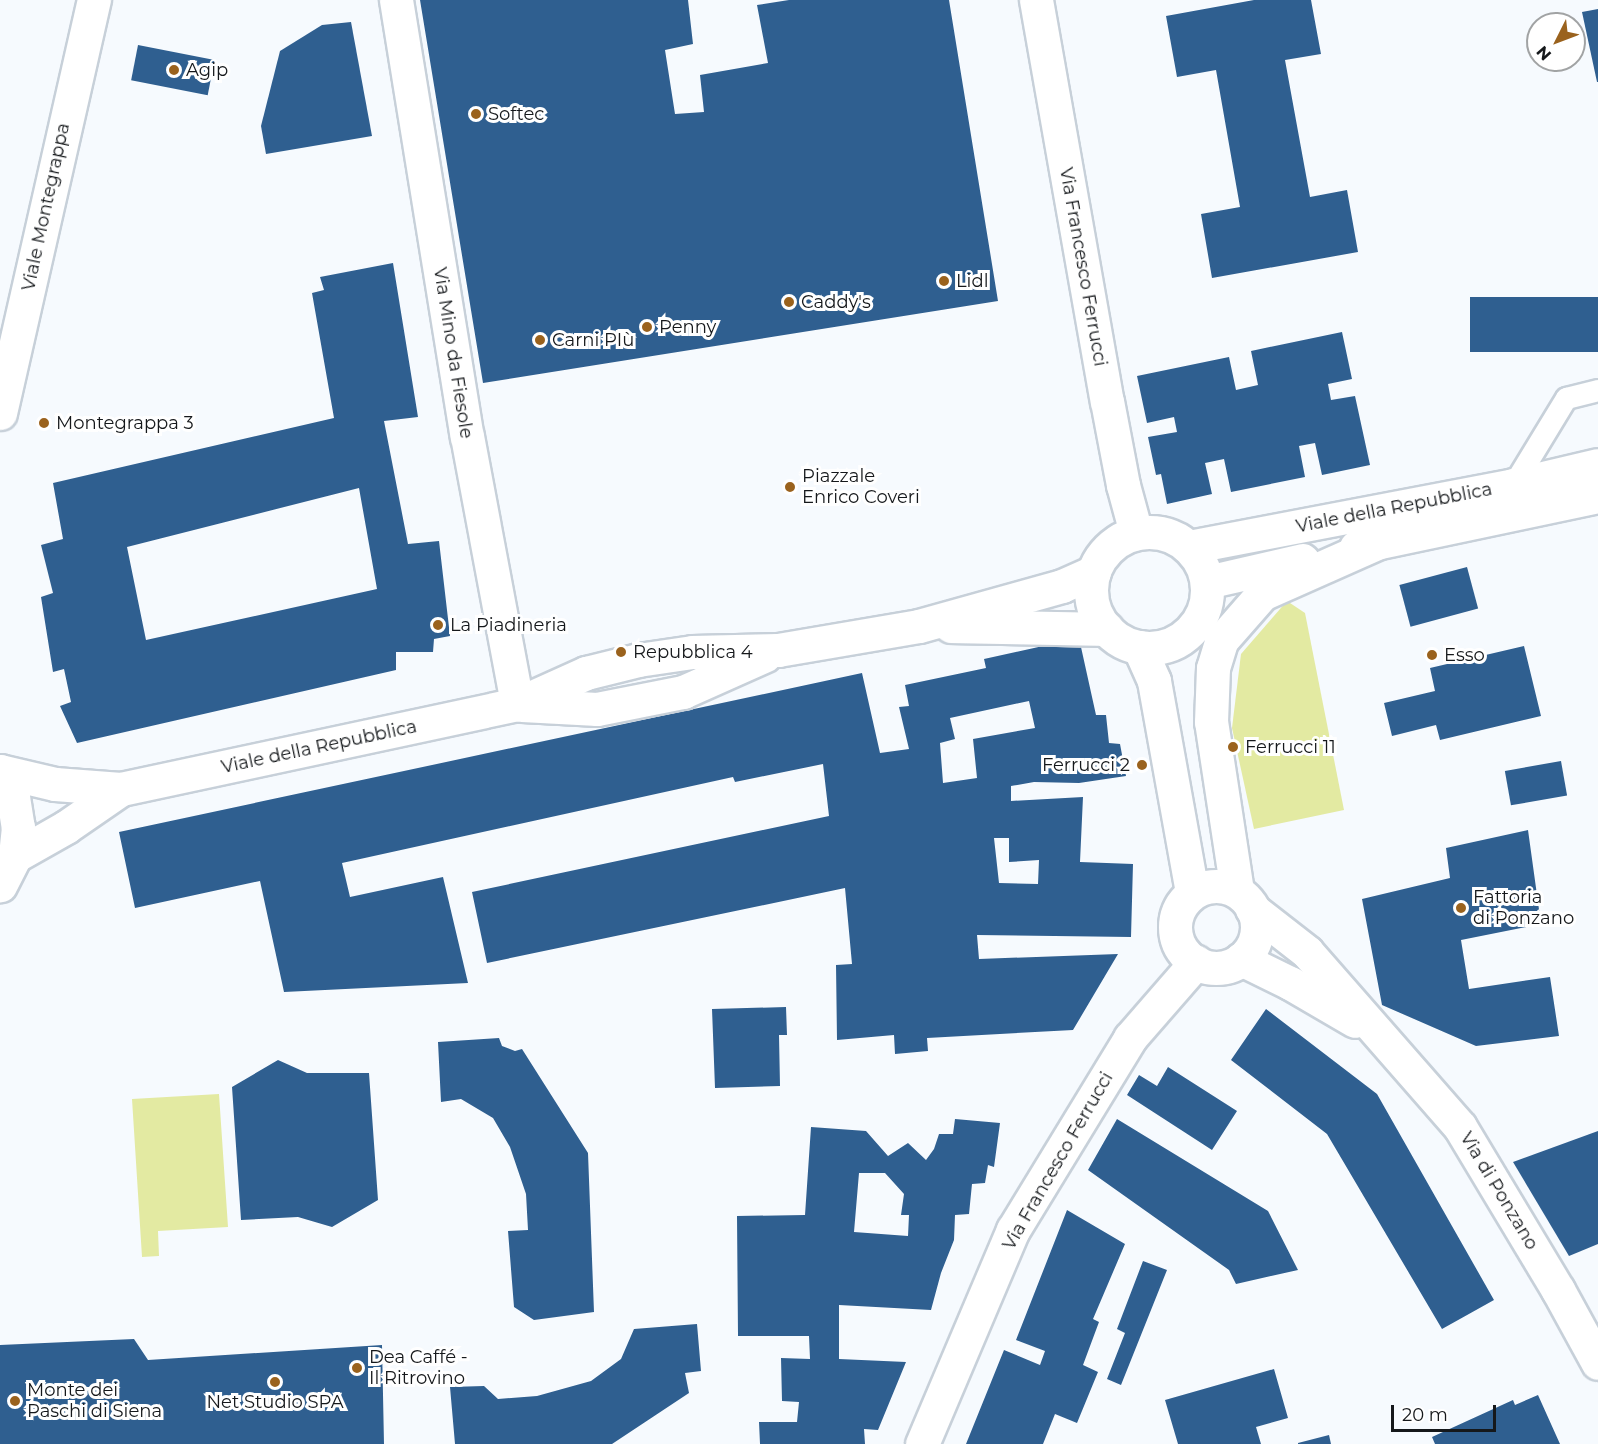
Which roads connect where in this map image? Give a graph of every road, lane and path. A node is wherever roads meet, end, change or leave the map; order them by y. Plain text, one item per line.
1 (94, 0) edge
2 (396, 0) edge
3 (1036, 0) edge
4 (1598, 390) edge
5 (0, 413) edge
6 (1598, 465) edge
7 (1513, 485) junction
8 (1598, 496) edge
9 (1136, 532) junction
10 (1377, 543) junction
11 (1189, 547) junction
12 (1094, 572) junction
13 (1207, 582) junction
14 (919, 626) junction
15 (1107, 629) junction
16 (1139, 647) junction
17 (517, 705) junction
18 (0, 771) edge
19 (121, 789) junction
20 (15, 856) junction
21 (0, 885) edge
22 (1192, 893) junction
23 (1244, 900) junction
24 (1241, 959) junction
25 (1196, 962) junction
26 (1378, 1035) junction
27 (1598, 1363) edge
28 (922, 1444) edge

1 - 5 street, Viale Montegrappa
2 - 17 street, Via Mino da Fiesole
3 - 9 street, Via Francesco Ferrucci
4 - 7 lane
6 - 7 street, Viale della Repubblica
7 - 11 street, Viale della Repubblica
8 - 10 street, Viale della Repubblica
9 - 11 street
9 - 12 street
10 - 13 street
10 - 23 street
11 - 13 street
12 - 14 street
12 - 15 street
13 - 16 street
14 - 15 street
14 - 17 street, Viale della Repubblica
15 - 16 street
16 - 22 street
17 - 19 street, Viale della Repubblica
18 - 19 street
18 - 20 street
19 - 20 street
20 - 21 street
22 - 23 street
22 - 25 street
23 - 24 street
23 - 26 street, Via di Ponzano
24 - 25 street
24 - 26 street
25 - 28 street, Via Francesco Ferrucci
26 - 27 street, Via di Ponzano

